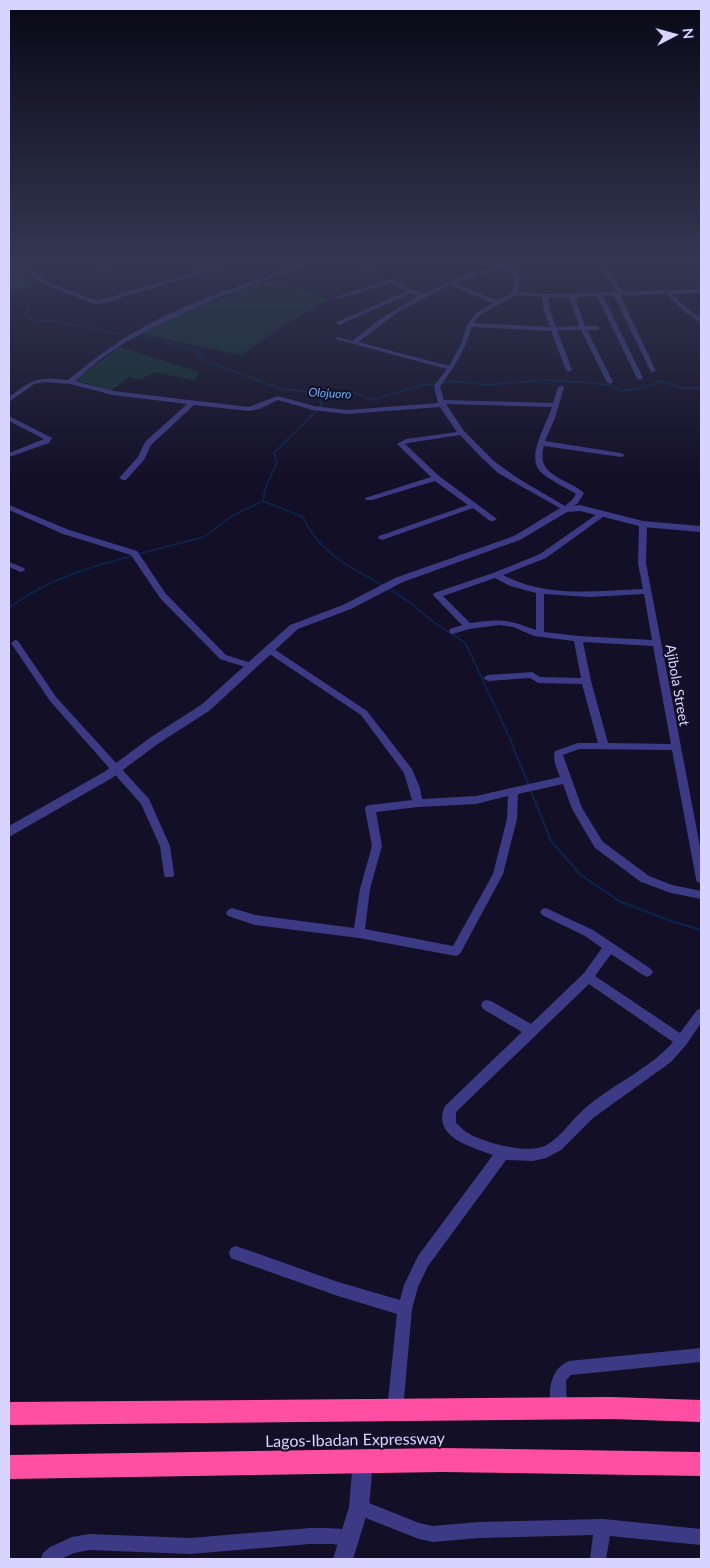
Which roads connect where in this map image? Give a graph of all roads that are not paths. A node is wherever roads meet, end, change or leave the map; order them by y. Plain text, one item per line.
1 (134, 335) edge
2 (362, 335) edge
3 (467, 335) edge
4 (556, 335) edge
5 (587, 335) edge
6 (619, 335) edge
7 (635, 335) edge
8 (338, 339) dead end
9 (353, 343) junction
10 (451, 368) junction
11 (569, 370) dead end
12 (653, 371) dead end
13 (640, 378) dead end
14 (70, 382) junction
15 (610, 382) dead end
16 (561, 387) dead end
17 (9, 400) edge
18 (192, 403) junction
19 (442, 404) junction
20 (555, 405) junction
21 (9, 418) edge
22 (462, 433) junction
23 (541, 443) junction
24 (9, 455) edge
25 (621, 455) dead end
26 (124, 478) dead end
27 (436, 478) junction
28 (369, 498) dead end
29 (474, 505) junction
30 (9, 507) edge
31 (565, 508) junction
32 (603, 514) junction
33 (493, 519) dead end
34 (643, 524) junction
35 (701, 529) edge
36 (382, 538) dead end
37 (9, 564) edge
38 (21, 570) dead end
39 (496, 575) junction
40 (540, 591) junction
41 (648, 591) junction
42 (468, 626) junction
43 (453, 631) dead end
44 (540, 634) junction
45 (578, 639) junction
46 (15, 643) dead end
47 (657, 643) junction
48 (268, 649) junction
49 (251, 666) junction
50 (488, 678) dead end
51 (586, 681) junction
52 (604, 746) junction
53 (675, 747) junction
54 (116, 770) junction
55 (566, 779) junction
56 (513, 792) junction
57 (418, 803) junction
58 (9, 832) edge
59 (169, 874) dead end
60 (701, 879) edge
61 (701, 894) edge
62 (546, 912) dead end
63 (232, 913) dead end
64 (359, 933) junction
65 (609, 947) junction
66 (647, 972) dead end
67 (588, 977) junction
68 (487, 1005) dead end
69 (701, 1014) edge
70 (531, 1031) junction
71 (682, 1042) junction
72 (503, 1153) junction
73 (236, 1253) dead end
74 (406, 1309) junction
75 (701, 1354) edge
76 (559, 1408) junction
77 (395, 1410) junction
78 (701, 1411) edge
79 (9, 1414) edge
80 (363, 1461) junction
81 (701, 1464) edge
82 (9, 1467) edge
83 (359, 1507) junction
84 (603, 1527) junction
85 (701, 1538) edge
86 (351, 1539) junction
87 (49, 1559) edge
88 (343, 1559) edge
89 (598, 1559) edge

1 - 14 street
2 - 9 street
3 - 10 street
4 - 11 street
5 - 15 street
6 - 13 street
7 - 12 street
8 - 9 street
9 - 10 street
10 - 19 street
14 - 17 street
14 - 18 street
16 - 20 street
18 - 19 street
18 - 26 street
19 - 20 street
19 - 22 street
20 - 23 street
21 - 24 street
22 - 27 street
22 - 31 street
23 - 25 street
23 - 31 street
27 - 28 street
27 - 29 street
29 - 33 street
29 - 36 street
30 - 49 street
31 - 32 street
31 - 48 street
32 - 34 street
32 - 39 street
34 - 35 street
34 - 41 street, Ajibola Street
37 - 38 street
39 - 40 street
39 - 42 street
40 - 41 street
40 - 44 street
41 - 47 street, Ajibola Street
42 - 43 street
42 - 44 street
44 - 45 street
45 - 47 street
45 - 51 street
46 - 54 street
47 - 53 street, Ajibola Street
48 - 49 street
48 - 57 street
49 - 54 street
50 - 51 street
51 - 52 street
52 - 53 street
52 - 55 street
53 - 60 street, Ajibola Street
54 - 58 street
54 - 59 street
55 - 56 street
55 - 61 street
56 - 57 street
56 - 64 street
57 - 64 street
62 - 65 street
63 - 64 street
65 - 66 street
65 - 67 street
67 - 70 street
67 - 71 street
68 - 70 street
69 - 71 street
70 - 72 street
71 - 72 street
72 - 74 street
73 - 74 street
74 - 77 street
75 - 76 street
76 - 77 highway, Lagos-Ibadan Expressway
76 - 78 highway, Lagos-Ibadan Expressway
77 - 79 highway, Lagos-Ibadan Expressway
80 - 81 highway, Lagos-Ibadan Expressway
80 - 82 highway, Lagos-Ibadan Expressway
80 - 83 street
83 - 84 street
83 - 86 street
84 - 85 street
84 - 89 street
86 - 87 street
86 - 88 street

